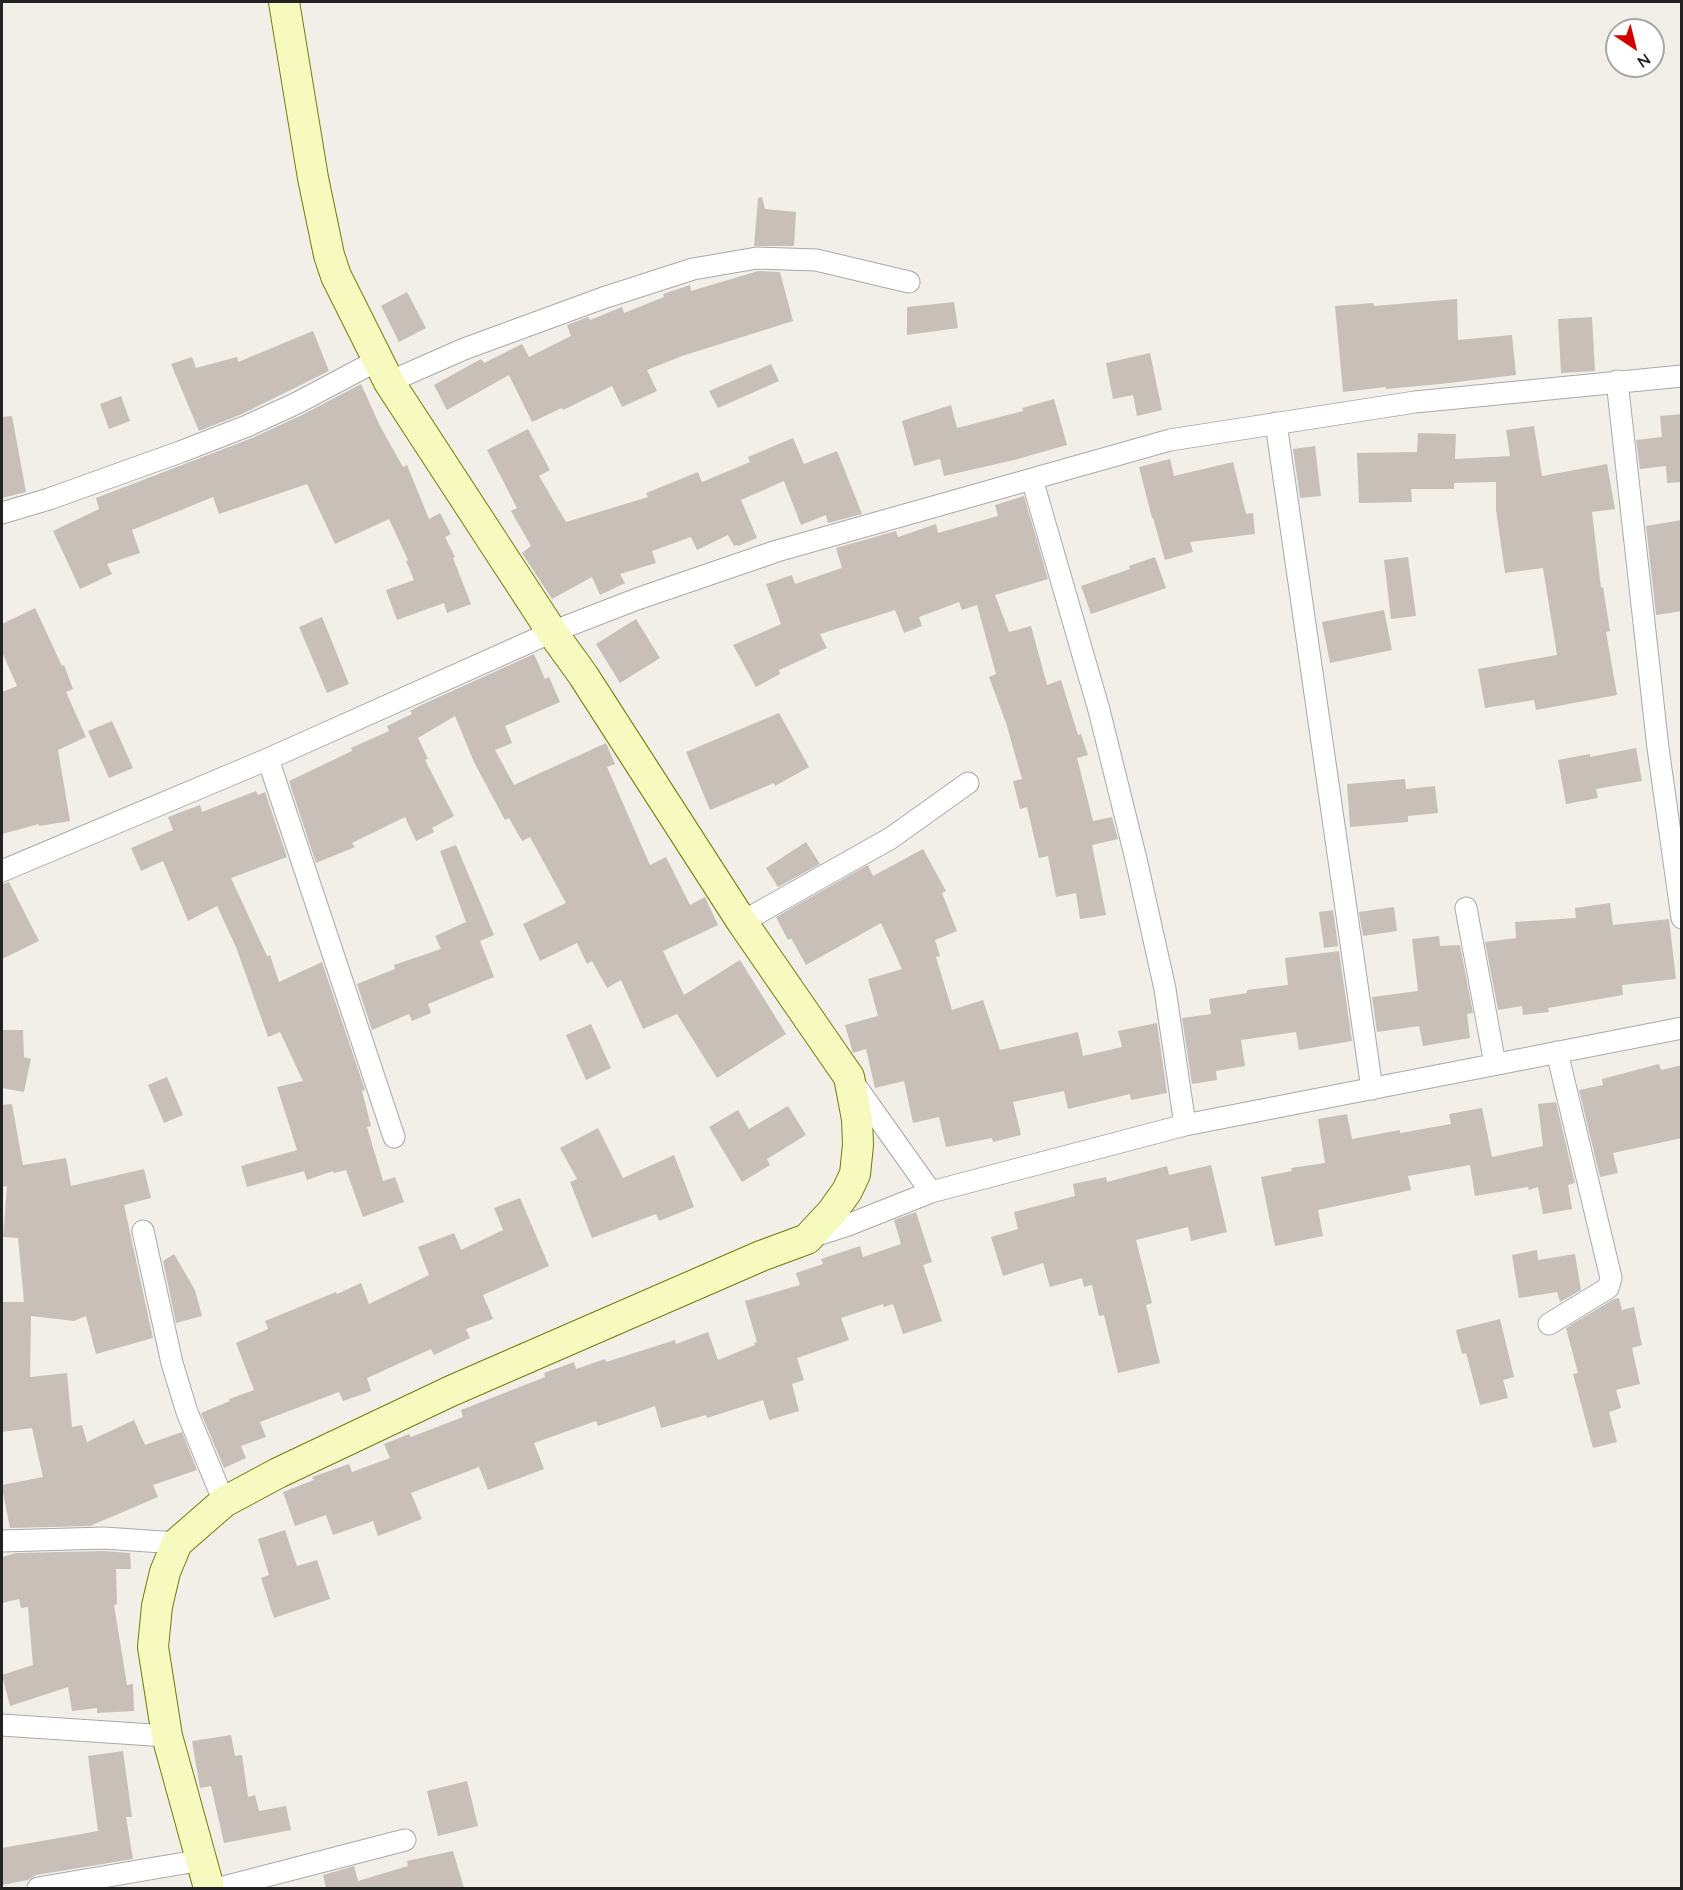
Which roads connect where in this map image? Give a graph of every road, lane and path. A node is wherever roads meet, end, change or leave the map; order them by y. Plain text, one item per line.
1 (284, 2) edge
2 (909, 282) dead end
3 (383, 371) junction
4 (1682, 376) edge
5 (1617, 381) junction
6 (1276, 423) junction
7 (1032, 479) junction
8 (2, 513) edge
9 (552, 632) junction
10 (268, 759) junction
11 (968, 783) dead end
12 (2, 871) edge
13 (1466, 908) dead end
14 (1682, 918) edge
15 (742, 922) junction
16 (1682, 1028) edge
17 (1557, 1052) junction
18 (1495, 1064) junction
19 (849, 1077) junction
20 (1372, 1089) junction
21 (1185, 1125) junction
22 (394, 1137) dead end
23 (931, 1192) junction
24 (143, 1231) dead end
25 (807, 1239) junction
26 (1549, 1324) dead end
27 (224, 1502) junction
28 (2, 1541) edge
29 (177, 1543) junction
30 (2, 1725) edge
31 (167, 1736) junction
32 (405, 1840) dead end
33 (206, 1874) edge
34 (38, 1888) edge
35 (220, 1888) edge

1 - 3 main road
2 - 3 street
3 - 8 street
3 - 9 main road
4 - 5 street
5 - 6 street
5 - 14 street
6 - 7 street
6 - 20 street
7 - 9 street
7 - 21 street
9 - 10 street
9 - 15 main road
10 - 12 street
10 - 22 street
11 - 15 street
13 - 18 street
15 - 19 main road
16 - 17 street
17 - 18 street
17 - 26 street
18 - 20 street
19 - 23 street
19 - 25 main road
20 - 21 street
21 - 23 street
23 - 25 street
24 - 27 street
25 - 27 main road
27 - 29 main road
28 - 29 street
29 - 31 main road
30 - 31 street
31 - 33 main road
32 - 35 street
33 - 34 street

